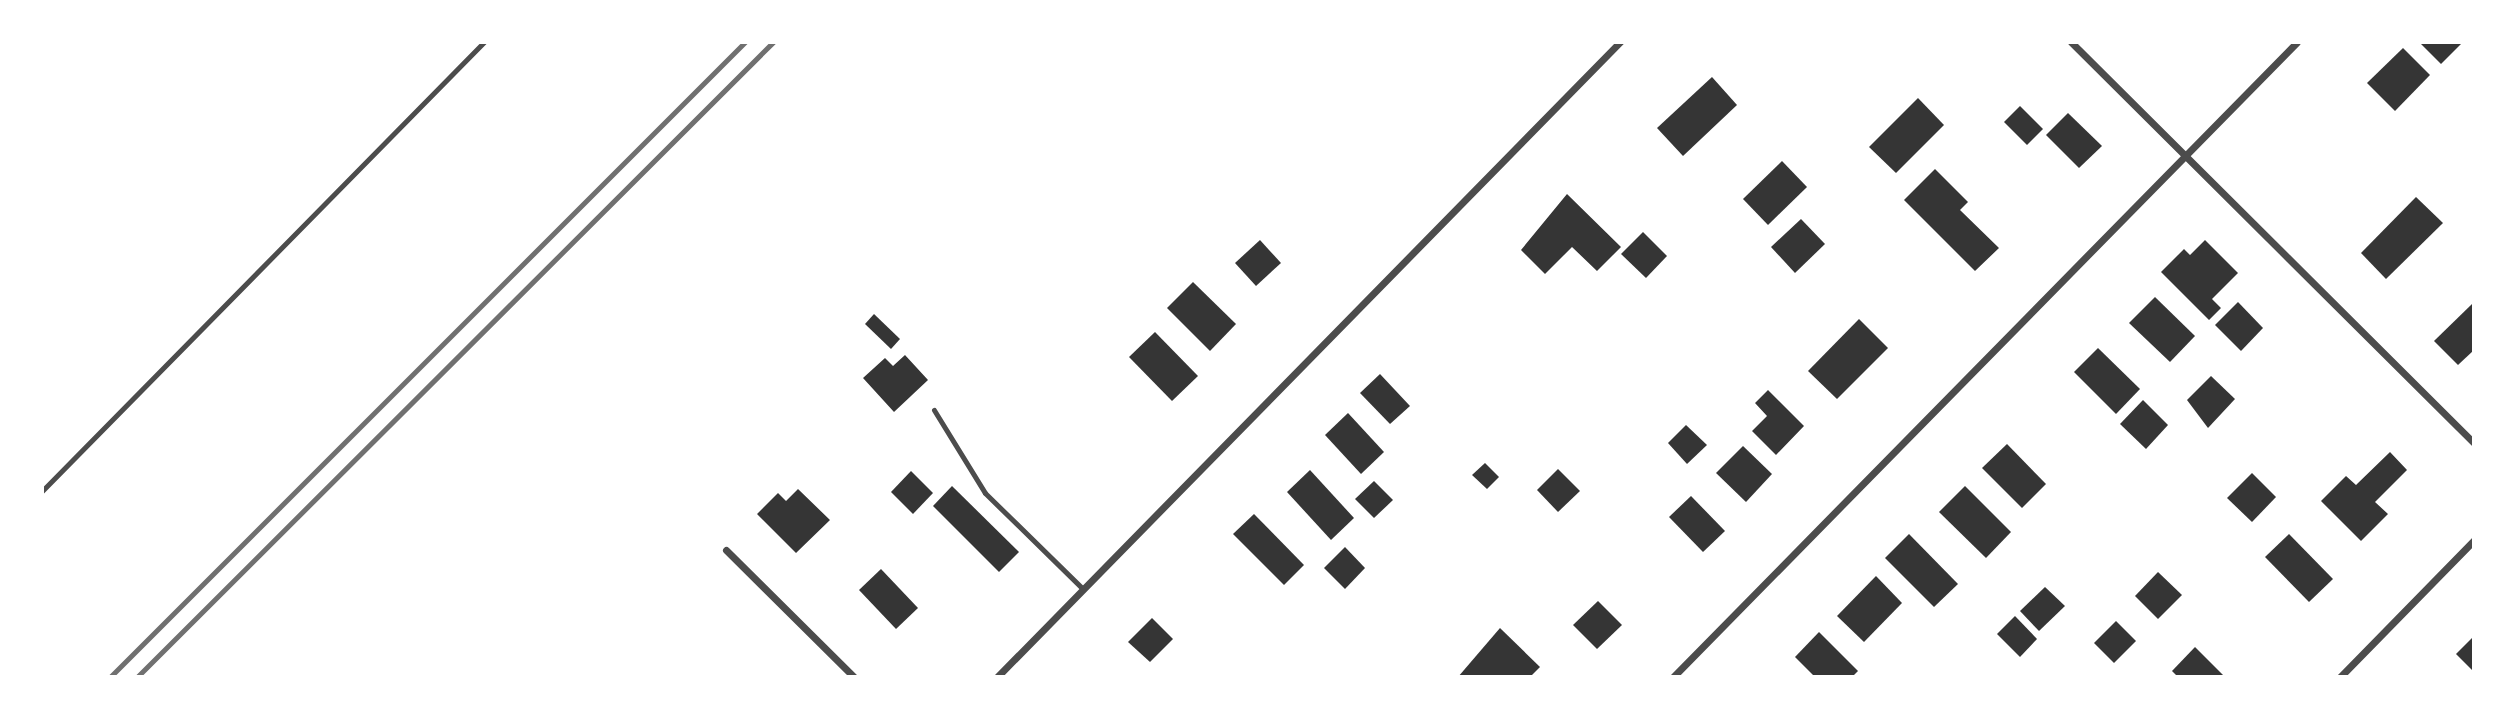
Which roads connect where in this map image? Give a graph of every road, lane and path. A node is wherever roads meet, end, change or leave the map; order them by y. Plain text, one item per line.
1 (484, 42) edge
2 (1620, 42) edge
3 (2071, 42) edge
4 (2297, 42) edge
5 (2184, 156) junction
6 (934, 410) dead end
7 (2474, 443) edge
8 (42, 492) edge
9 (2474, 540) edge
10 (726, 550) dead end
11 (1083, 589) junction
12 (854, 677) edge
13 (998, 677) edge
14 (1673, 677) edge
15 (2340, 677) edge

1 - 8 lane
2 - 11 street
3 - 5 street
4 - 5 street
5 - 7 street
5 - 14 street
6 - 11 lane
9 - 15 street
10 - 12 street
11 - 13 street

